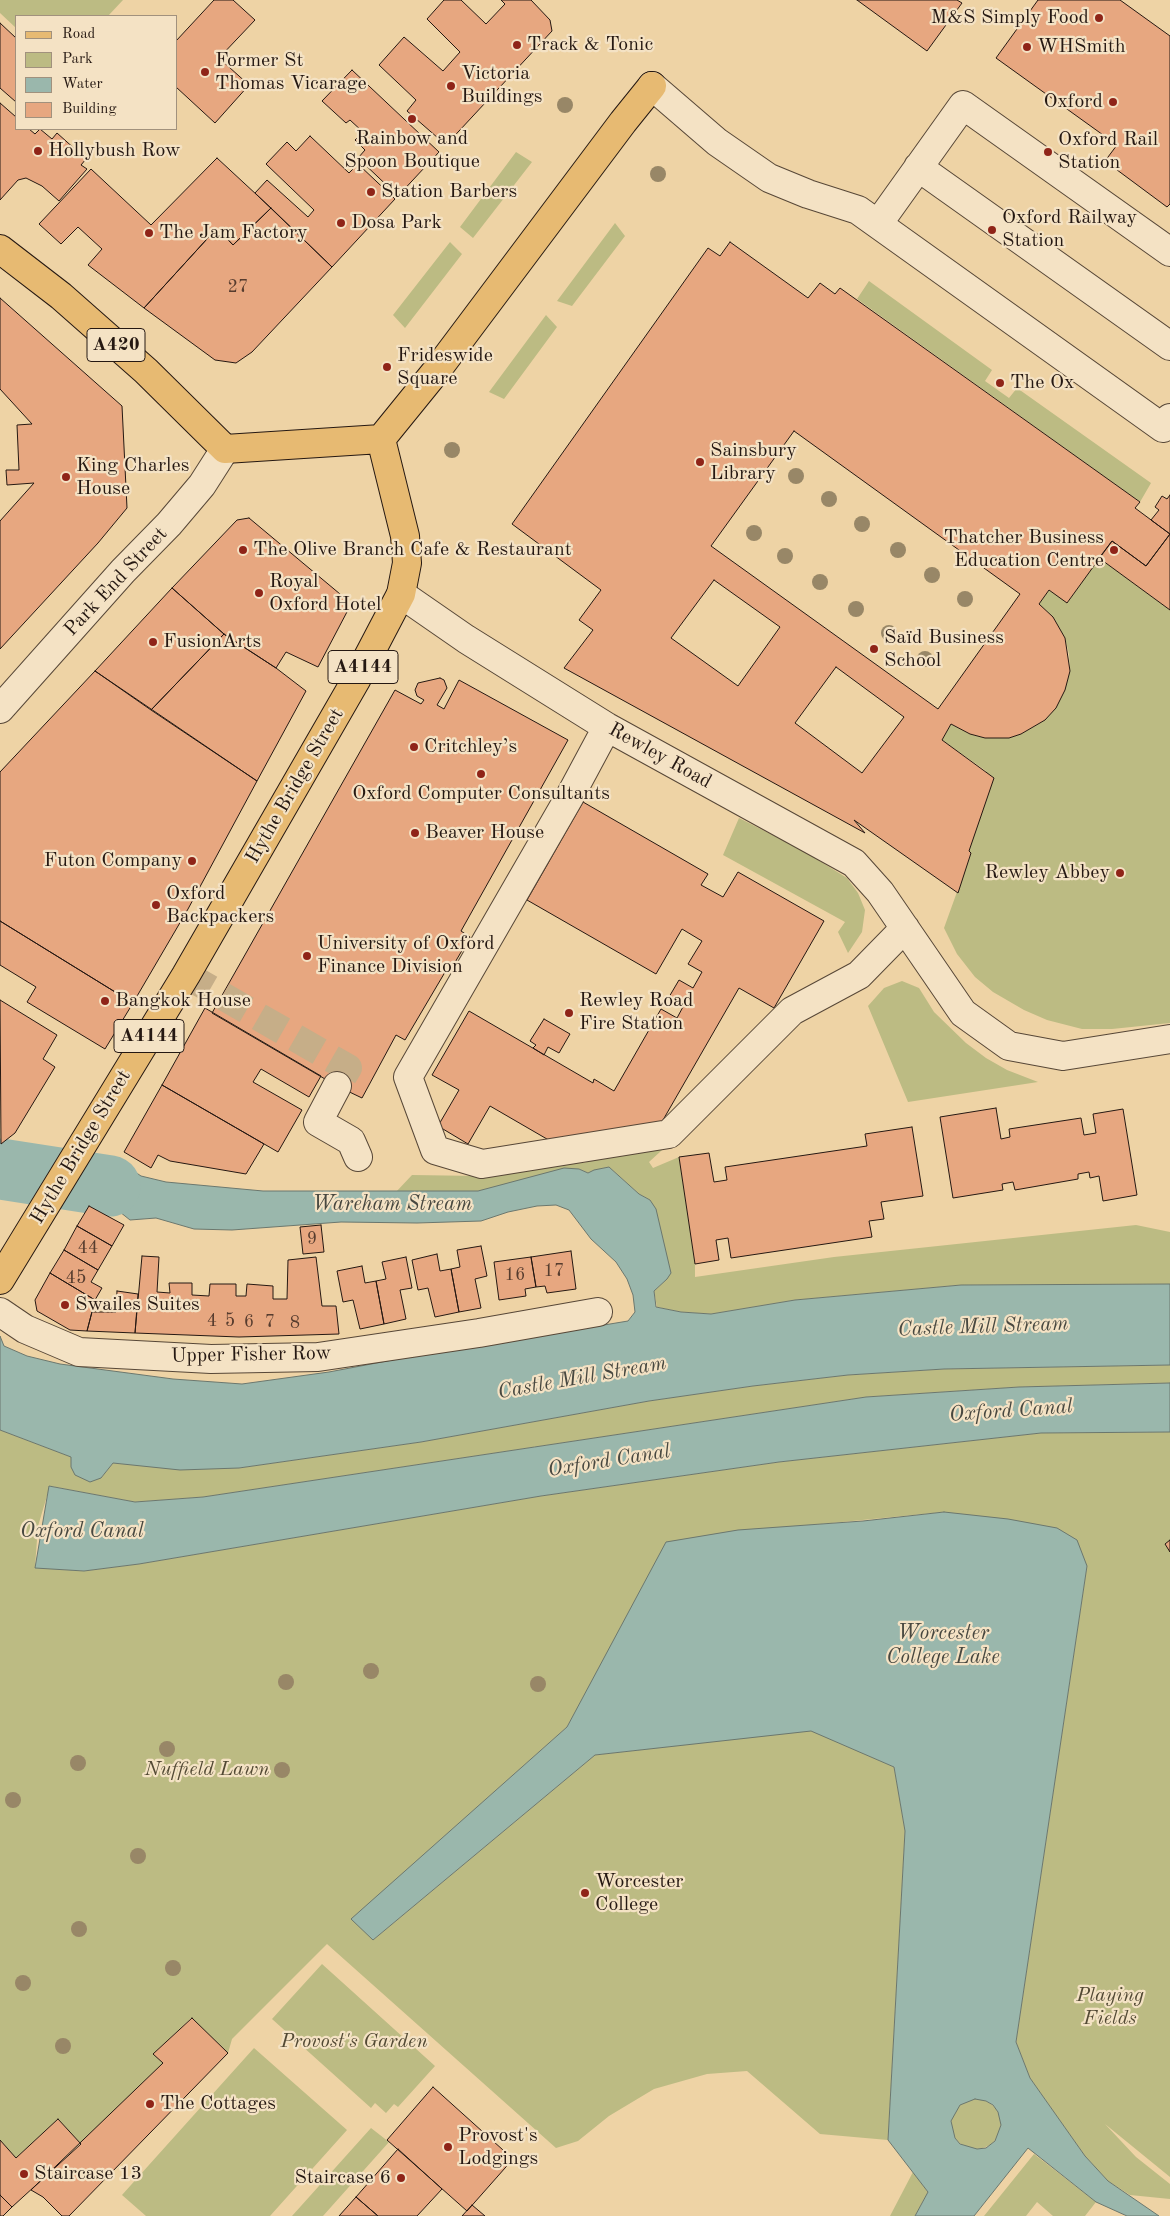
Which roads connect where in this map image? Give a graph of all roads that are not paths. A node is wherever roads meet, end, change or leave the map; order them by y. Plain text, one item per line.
1 (652, 86) joint
2 (918, 167) junction
3 (878, 224) junction
4 (0, 249) edge
5 (1170, 252) edge
6 (1170, 346) edge
7 (1170, 418) edge
8 (381, 439) junction
9 (225, 449) junction
10 (401, 594) junction
11 (0, 709) edge
12 (607, 727) junction
13 (905, 928) junction
14 (1170, 1039) edge
15 (337, 1086) tunnel mouth
16 (358, 1157) dead end
17 (0, 1280) edge
18 (0, 1312) edge
19 (598, 1312) dead end

1 - 3 street
1 - 8 main road
2 - 3 street
2 - 5 street
2 - 6 street
3 - 7 street
4 - 9 main road, A420
8 - 9 main road
8 - 10 main road
9 - 11 street, Park End Street
10 - 12 street, Rewley Road
10 - 17 main road, Hythe Bridge Street / A4144
12 - 13 street, Rewley Road
12 - 13 street
13 - 14 street, Rewley Road
15 - 16 street
18 - 19 street, Upper Fisher Row

